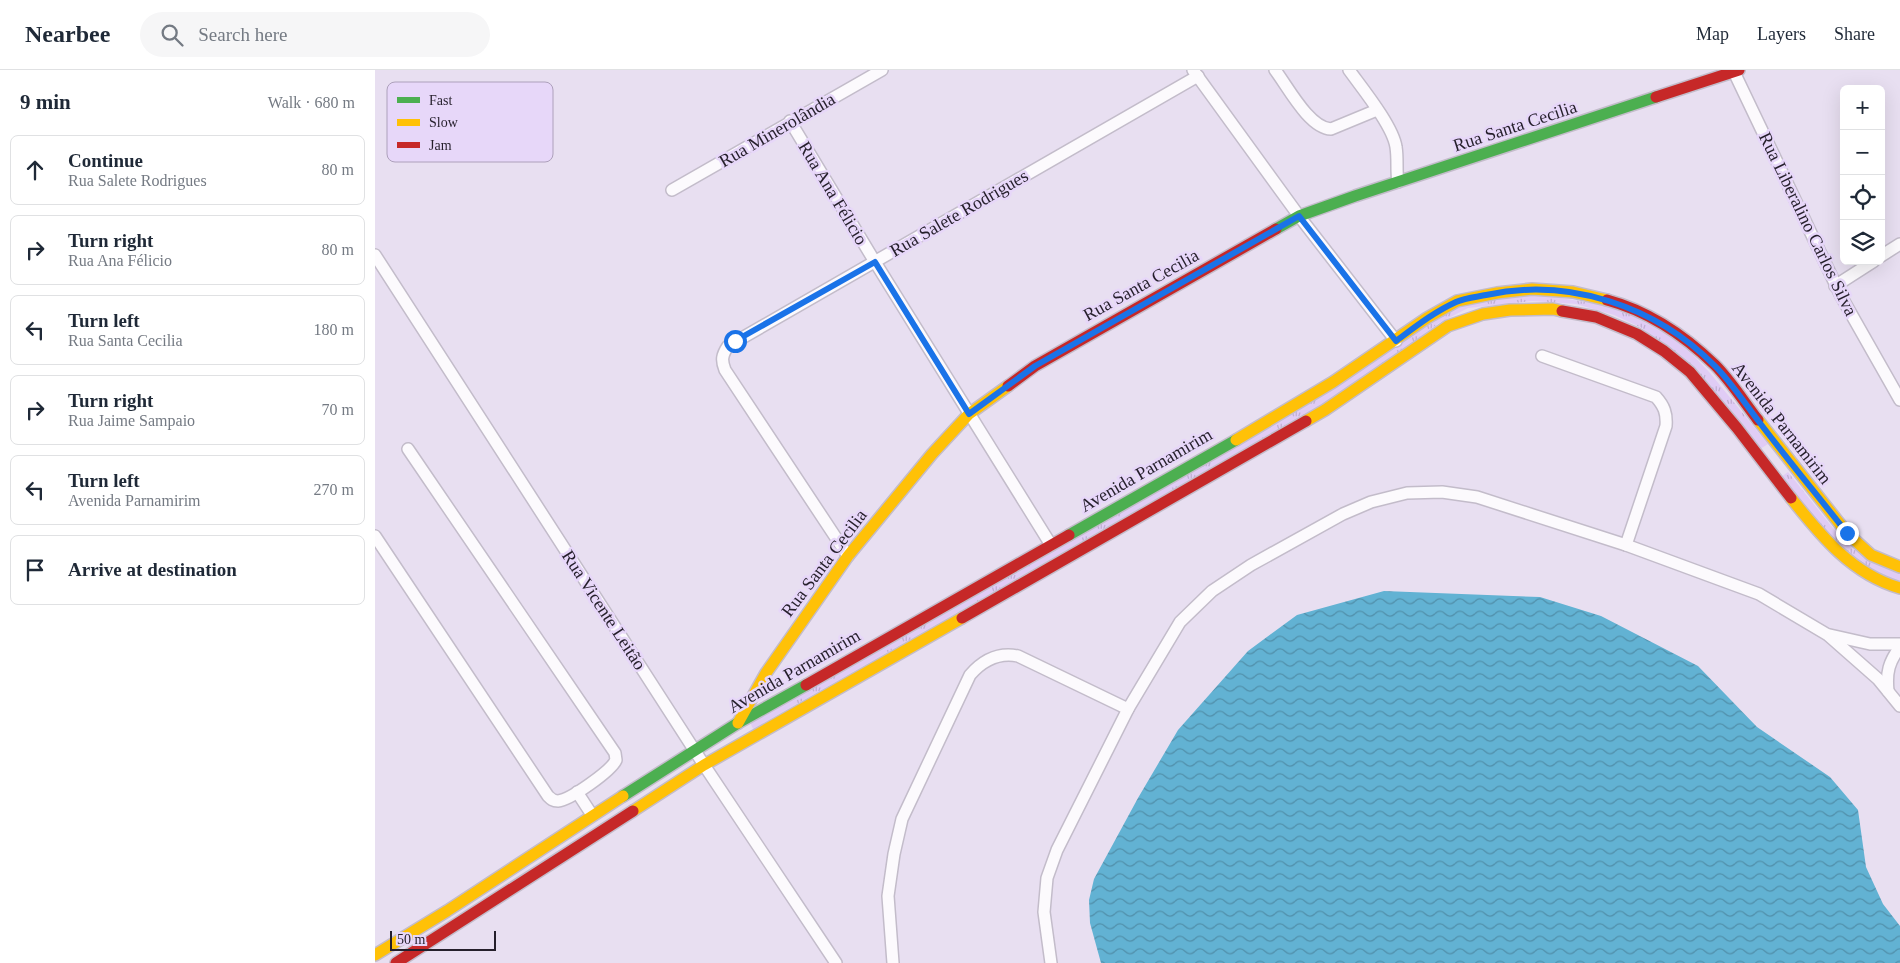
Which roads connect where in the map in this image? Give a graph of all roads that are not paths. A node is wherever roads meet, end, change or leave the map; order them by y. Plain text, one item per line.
1 (882, 70) edge
2 (1275, 70) edge
3 (1349, 70) edge
4 (1737, 71) edge
5 (1196, 73) edge
6 (1377, 110) junction
7 (791, 121) junction
8 (1398, 182) junction
9 (672, 190) dead end
10 (1299, 216) junction
11 (1900, 244) edge
12 (1885, 253) edge
13 (375, 255) edge
14 (875, 262) junction
15 (1868, 265) edge
16 (1835, 286) junction
17 (1396, 341) junction
18 (1542, 356) dead end
19 (1900, 400) edge
20 (969, 414) junction
21 (408, 449) dead end
22 (1785, 456) junction
23 (1769, 469) junction
24 (375, 536) edge
25 (1051, 545) junction
26 (1626, 545) junction
27 (848, 556) junction
28 (1900, 568) edge
29 (1900, 588) edge
30 (1828, 634) junction
31 (1900, 645) edge
32 (1888, 691) junction
33 (1900, 706) edge
34 (1128, 709) junction
35 (738, 723) junction
36 (695, 750) junction
37 (722, 754) junction
38 (704, 765) junction
39 (577, 792) junction
40 (592, 815) junction
41 (447, 911) junction
42 (455, 926) junction
43 (375, 956) edge
44 (397, 963) edge
45 (835, 963) edge
46 (893, 963) edge
47 (1051, 963) edge

1 - 7 street, Rua Minerolândia
2 - 6 street
3 - 6 street
4 - 8 street, Rua Santa Cecilia
4 - 16 street, Rua Liberalino Carlos Silva
5 - 10 street
5 - 14 street, Rua Salete Rodrigues
6 - 8 street
7 - 9 street, Rua Minerolândia
7 - 14 street, Rua Ana Félicio
8 - 10 street, Rua Santa Cecilia
10 - 17 street
10 - 20 street, Rua Santa Cecilia
11 - 12 street
13 - 36 street, Rua Vicente Leitão
14 - 20 street, Rua Ana Félicio
14 - 27 street, Rua Salete Rodrigues
15 - 16 street
16 - 19 street, Rua Liberalino Carlos Silva
17 - 22 street, Avenida Parnamirim
17 - 25 street, Avenida Parnamirim
18 - 26 street
20 - 25 street, Rua Ana Félicio
20 - 27 street, Rua Santa Cecilia
21 - 39 street
22 - 23 street
22 - 28 street, Avenida Parnamirim
23 - 29 street, Avenida Parnamirim
23 - 37 street, Avenida Parnamirim
24 - 39 street
25 - 35 street, Avenida Parnamirim
26 - 30 street
26 - 34 street
27 - 35 street, Rua Santa Cecilia
30 - 31 street
30 - 32 street
31 - 32 street
32 - 33 street
34 - 46 street
34 - 47 street
35 - 36 street, Avenida Parnamirim
35 - 37 street, Rua Santa Cecilia
36 - 38 street, Rua Vicente Leitão
36 - 40 street, Avenida Parnamirim
37 - 38 street, Avenida Parnamirim
38 - 42 street, Avenida Parnamirim
38 - 45 street, Rua Vicente Leitão
39 - 40 street
40 - 41 street, Avenida Parnamirim
41 - 42 street
41 - 43 street, Avenida Parnamirim
42 - 44 street, Avenida Parnamirim

